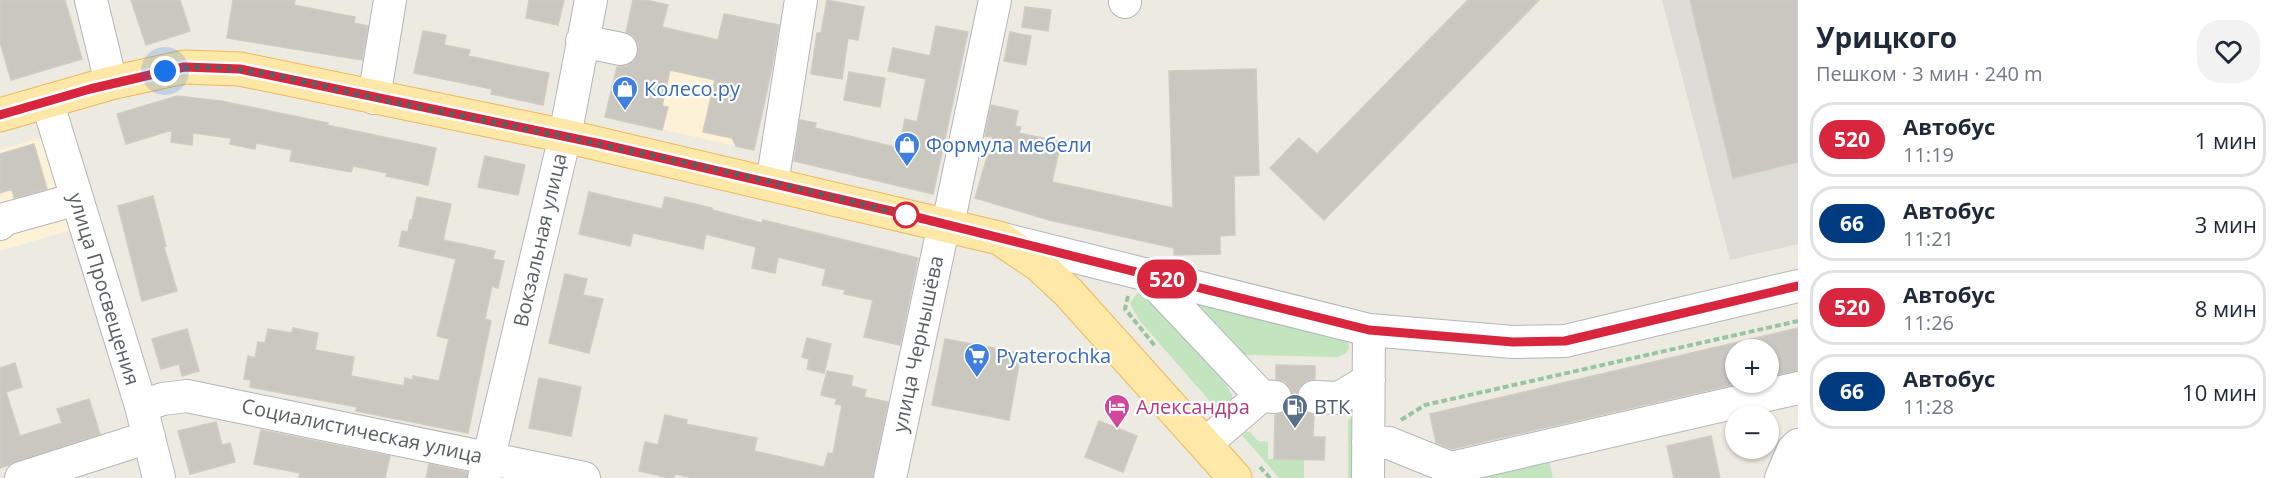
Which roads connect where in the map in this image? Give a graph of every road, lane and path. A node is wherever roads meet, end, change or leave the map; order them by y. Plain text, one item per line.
1 (91, 0) edge
2 (390, 0) edge
3 (591, 0) edge
4 (801, 0) edge
5 (995, 0) edge
6 (582, 41) junction
7 (621, 49) dead end
8 (111, 83) junction
9 (374, 98) junction
10 (47, 100) junction
11 (0, 116) edge
12 (565, 136) junction
13 (772, 184) junction
14 (77, 199) junction
15 (0, 224) edge
16 (944, 224) junction
17 (999, 238) junction
18 (1138, 284) junction
19 (1798, 286) edge
20 (1798, 321) edge
21 (1369, 330) junction
22 (1160, 351) dead end
23 (1369, 380) junction
24 (1798, 388) edge
25 (1314, 397) dead end
26 (141, 406) junction
27 (149, 437) junction
28 (1379, 443) junction
29 (1205, 444) junction
30 (1798, 445) edge
31 (486, 467) edge
32 (1245, 469) edge
33 (1451, 473) edge
34 (21, 478) edge
35 (159, 478) edge
36 (584, 478) edge
37 (890, 478) edge
38 (1270, 478) edge
39 (1368, 478) edge
40 (1781, 478) edge

1 - 8 street
2 - 9 street
3 - 6 street, Вокзальная улица
4 - 13 street
5 - 16 street, улица Чернышёва
6 - 7 street
6 - 12 street, Вокзальная улица
8 - 9 main road
8 - 10 main road
9 - 12 main road
10 - 11 main road
10 - 14 street, улица Просвещения
12 - 13 main road
12 - 31 street, Вокзальная улица
13 - 16 main road
14 - 15 street
14 - 26 street, улица Просвещения
16 - 17 main road
16 - 37 street, улица Чернышёва
17 - 18 street
17 - 29 main road
18 - 21 street
18 - 22 path
18 - 29 street
19 - 21 street
20 - 28 path
21 - 23 street
23 - 25 street
23 - 28 street
24 - 33 street
26 - 27 street, улица Просвещения
26 - 31 street, Социалистическая улица
27 - 34 street
27 - 35 street, улица Просвещения
28 - 33 street
28 - 39 street
29 - 32 main road
30 - 40 street
31 - 36 street, Социалистическая улица
32 - 38 path

